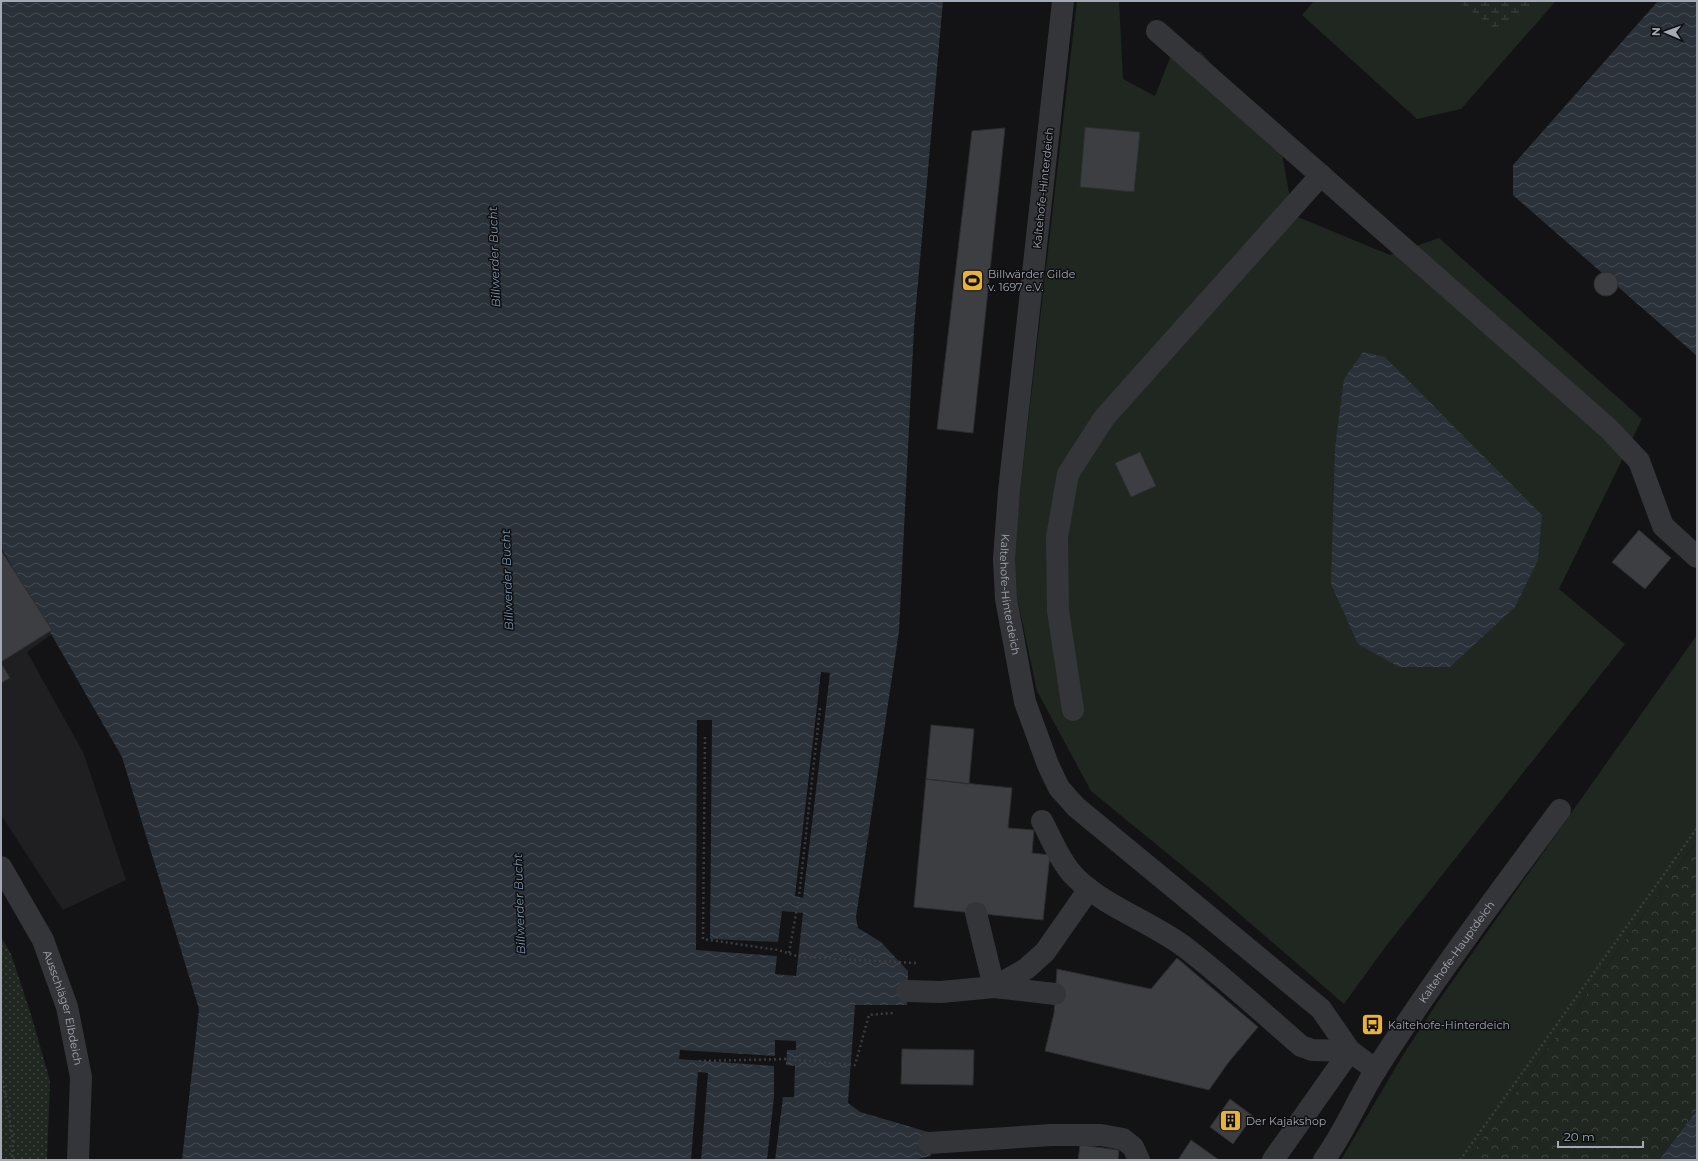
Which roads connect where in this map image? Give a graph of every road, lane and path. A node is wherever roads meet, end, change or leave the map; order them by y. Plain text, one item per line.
1 (1063, 1) edge
2 (1157, 31) dead end
3 (1321, 175) junction
4 (1697, 557) edge
5 (820, 708) dead end
6 (1073, 710) dead end
7 (705, 737) dead end
8 (1560, 810) dead end
9 (1042, 821) dead end
10 (1697, 828) edge
11 (1, 867) edge
12 (1089, 889) junction
13 (976, 913) dead end
14 (789, 953) junction
15 (918, 964) dead end
16 (994, 987) junction
17 (907, 991) dead end
18 (1055, 994) dead end
19 (899, 1013) dead end
20 (1350, 1052) junction
21 (1376, 1070) junction
22 (1, 1071) edge
23 (700, 1072) dead end
24 (929, 1143) dead end
25 (12, 1160) edge
26 (78, 1160) edge
27 (1139, 1160) edge
28 (1273, 1160) edge
29 (1324, 1160) edge
30 (1460, 1160) edge

1 - 20 street, Kaltehofe-Hinterdeich
2 - 3 street
3 - 4 street
3 - 6 street
5 - 14 path
7 - 14 path
8 - 21 street, Kaltehofe-Hauptdeich
9 - 12 street
10 - 30 path
11 - 26 street, Ausschläger Elbdeich
12 - 16 street
12 - 20 street
13 - 16 street
14 - 15 path
16 - 17 street
16 - 18 street
19 - 23 path
20 - 21 street, Kaltehofe-Hinterdeich
20 - 28 street
21 - 29 street, Kaltehofe-Hauptdeich
22 - 25 path
24 - 27 street

